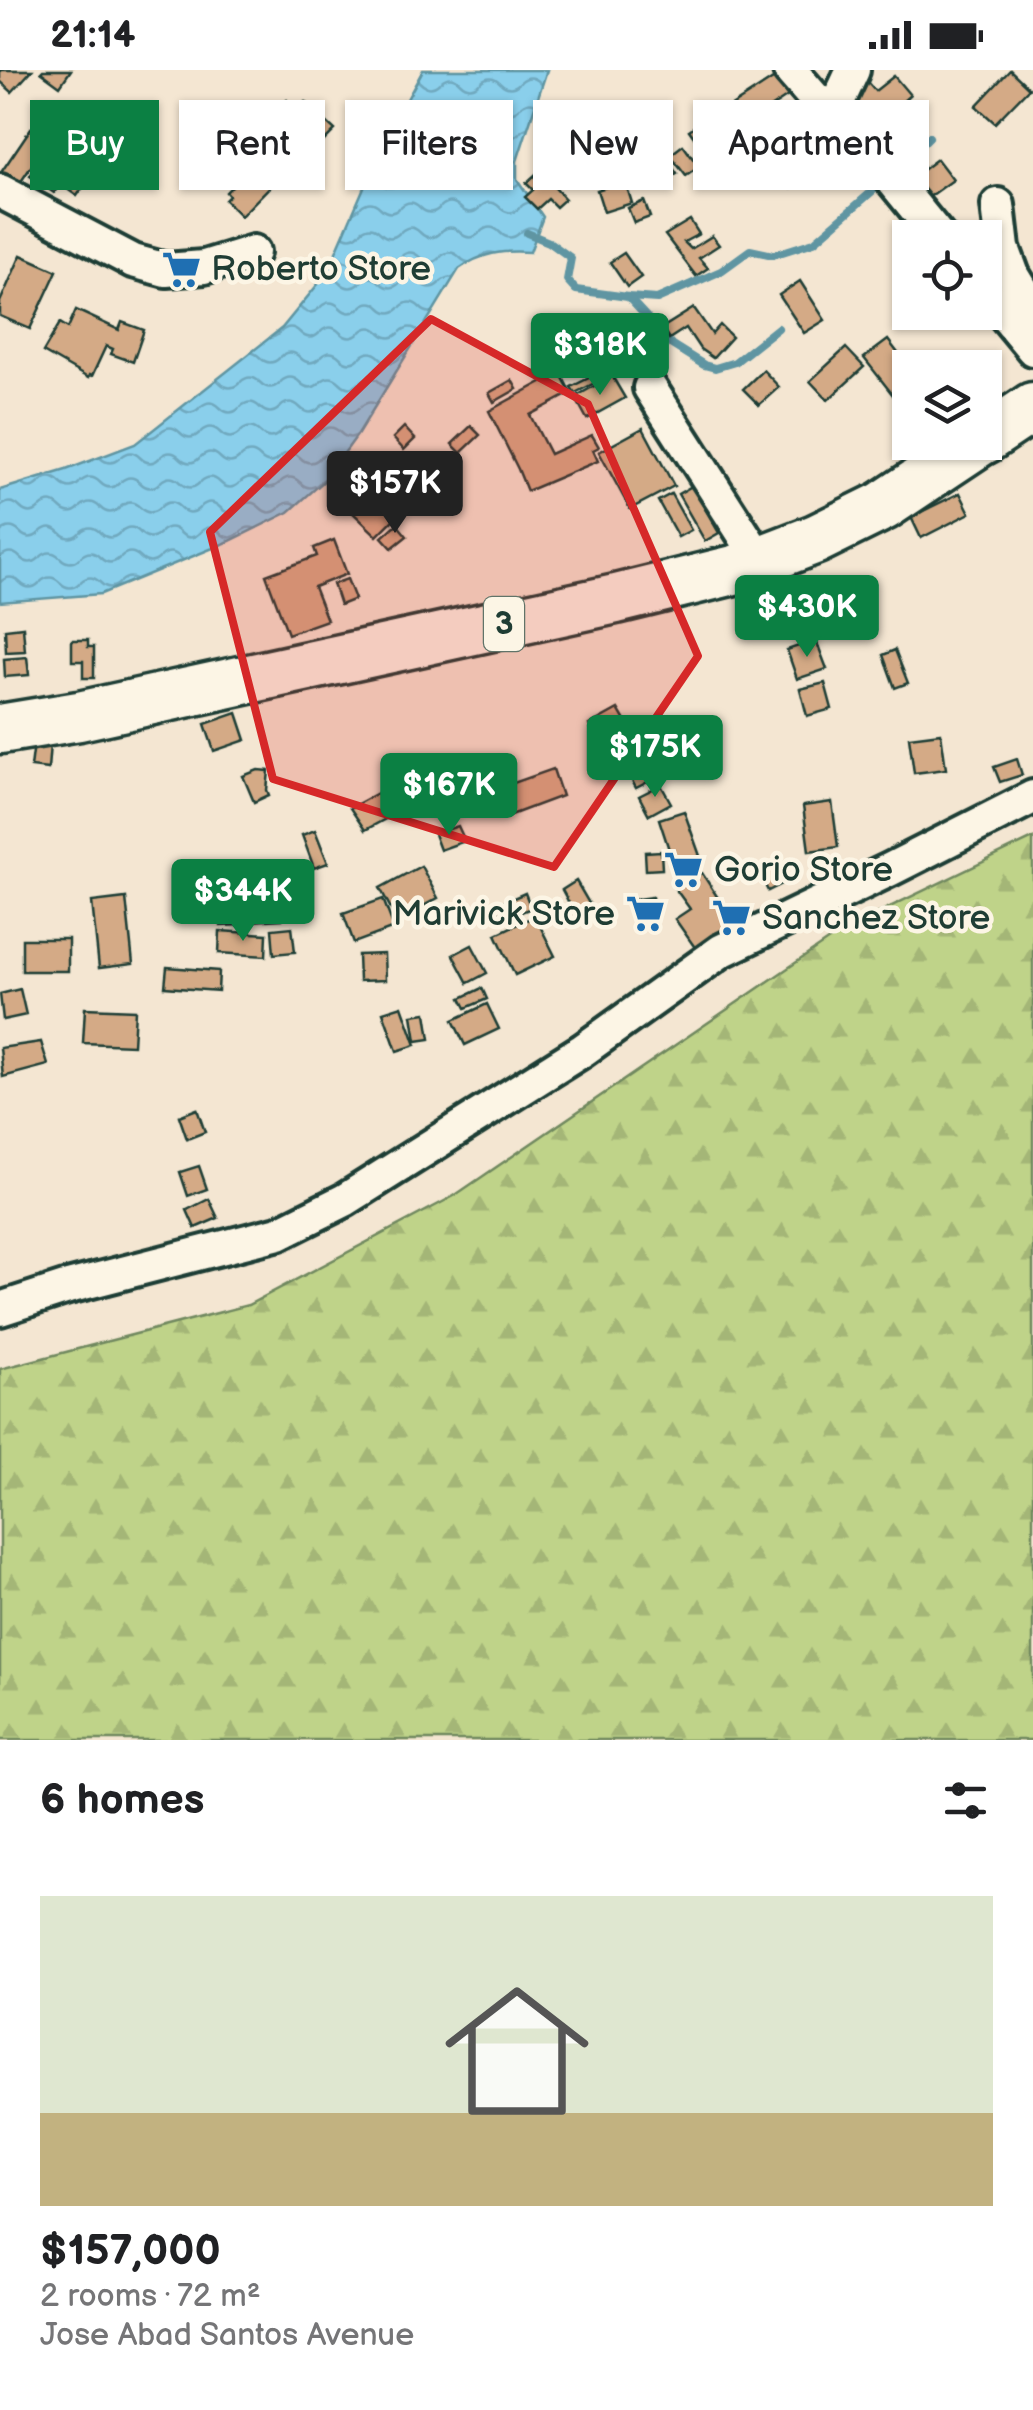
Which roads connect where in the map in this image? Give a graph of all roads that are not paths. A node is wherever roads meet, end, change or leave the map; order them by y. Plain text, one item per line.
1 (790, 70) edge
2 (853, 70) edge
3 (816, 100) edge
4 (839, 100) edge
5 (901, 190) edge
6 (0, 191) edge
7 (998, 205) dead end
8 (925, 220) edge
9 (253, 252) dead end
10 (1033, 308) edge
11 (1002, 312) edge
12 (1033, 349) edge
13 (650, 388) dead end
14 (1033, 407) edge
15 (1002, 428) edge
16 (953, 460) edge
17 (760, 560) junction
18 (0, 728) edge
19 (1033, 797) edge
20 (0, 1309) edge

1 - 3 street
2 - 4 street
5 - 8 street
6 - 9 street
7 - 10 street
11 - 12 street
13 - 17 street
14 - 15 highway, 3
16 - 17 highway, 3
17 - 18 highway, 3
19 - 20 street

